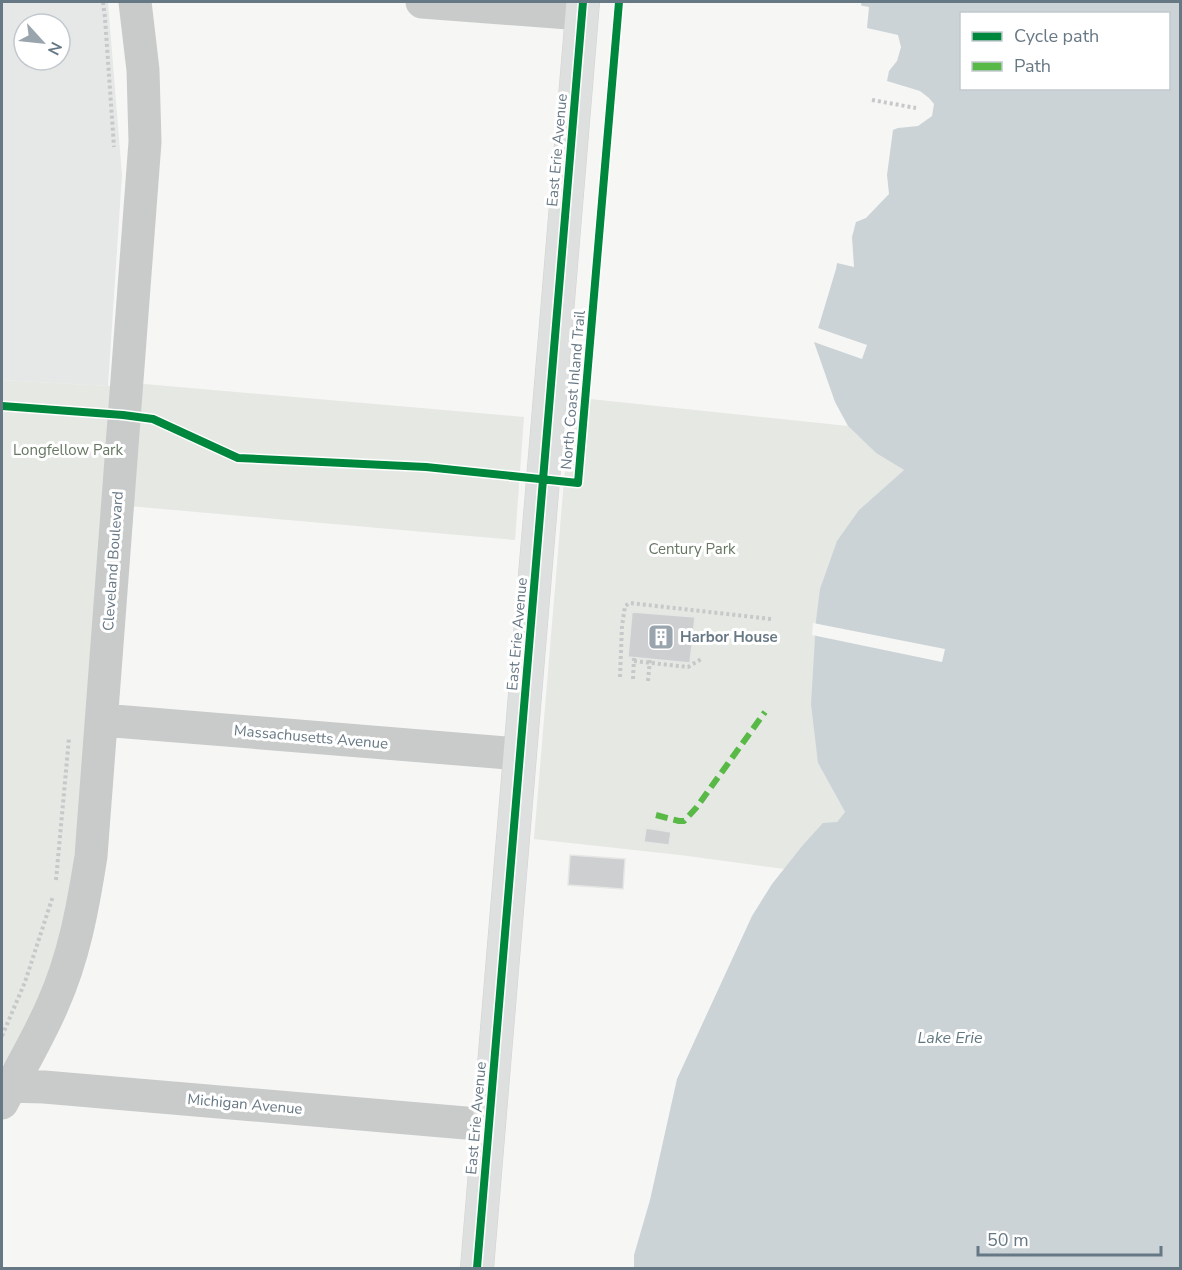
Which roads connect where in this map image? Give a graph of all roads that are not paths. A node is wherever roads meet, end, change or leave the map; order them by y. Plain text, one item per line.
1 (135, 2) edge
2 (422, 2) edge
3 (582, 8) edge
4 (102, 720) junction
5 (520, 754) junction
6 (4, 1092) edge
7 (489, 1125) junction
8 (477, 1269) edge

1 - 4 street, Cleveland Boulevard
2 - 3 street
3 - 5 main road, East Erie Avenue
4 - 5 street, Massachusetts Avenue
4 - 6 street, Cleveland Boulevard
5 - 7 main road, East Erie Avenue
6 - 7 street, Michigan Avenue
7 - 8 main road, East Erie Avenue

